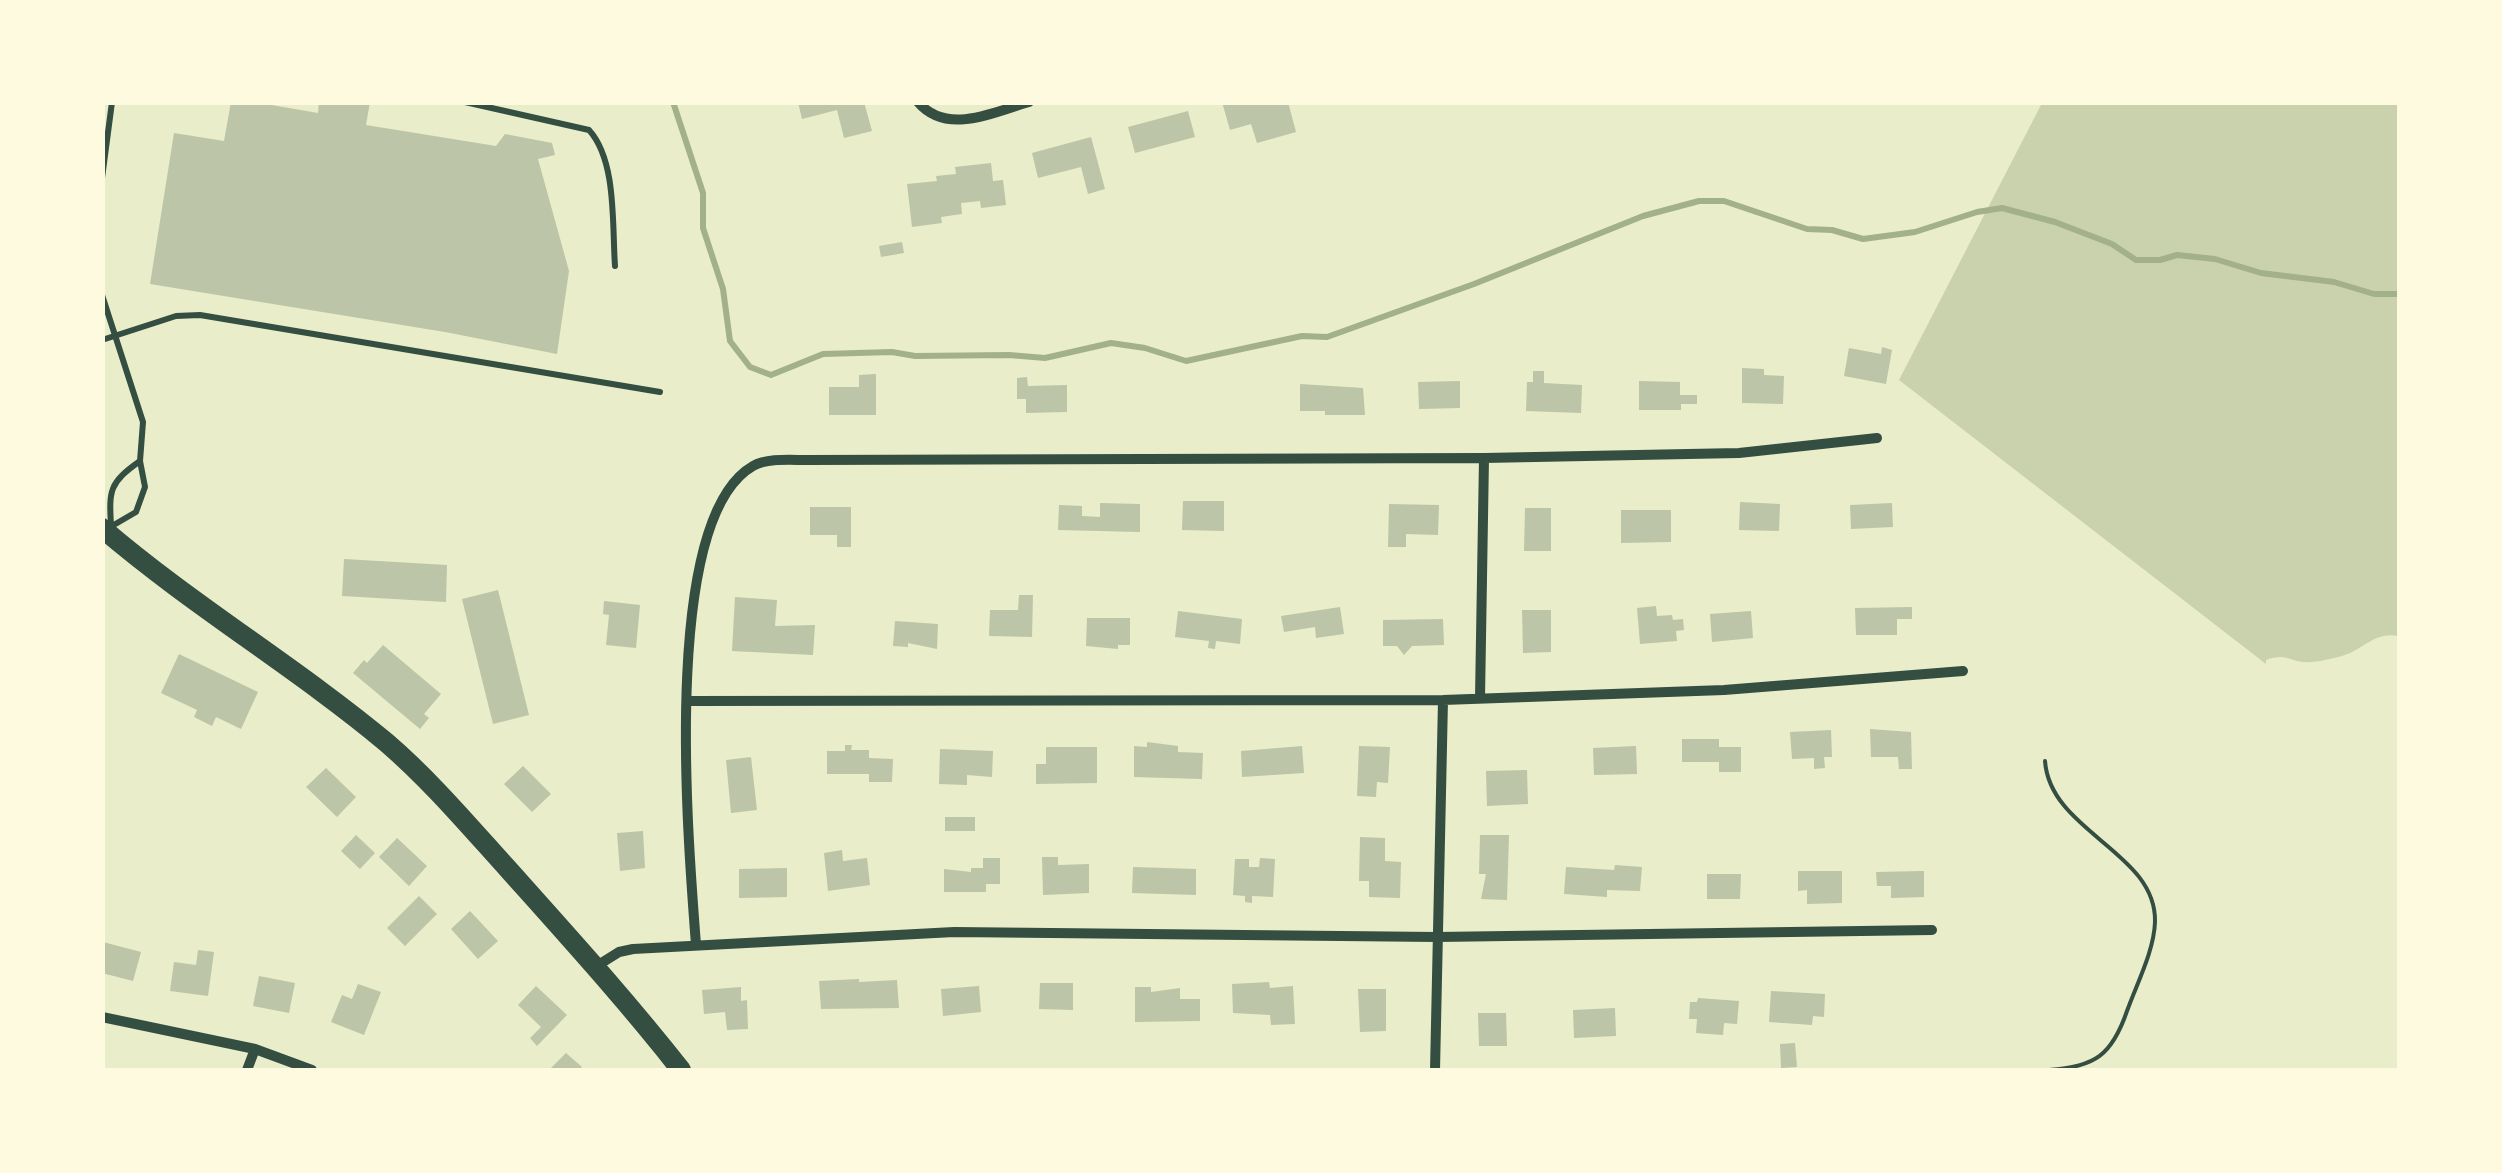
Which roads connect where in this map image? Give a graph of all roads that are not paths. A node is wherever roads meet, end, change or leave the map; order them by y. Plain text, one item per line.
1 (112, 102) edge
2 (466, 102) edge
3 (918, 102) edge
4 (1029, 102) edge
5 (102, 178) edge
6 (615, 266) dead end
7 (102, 295) edge
8 (116, 335) junction
9 (102, 340) edge
10 (660, 392) dead end
11 (1877, 438) dead end
12 (1484, 458) junction
13 (140, 461) junction
14 (106, 530) edge
15 (1964, 671) dead end
16 (1480, 698) junction
17 (1443, 700) junction
18 (688, 701) junction
19 (1932, 930) dead end
20 (1438, 937) junction
21 (696, 945) junction
22 (595, 967) junction
23 (102, 1016) edge
24 (255, 1049) junction
25 (247, 1070) edge
26 (312, 1070) edge
27 (681, 1070) edge
28 (1435, 1070) edge

1 - 5 lane
2 - 6 lane
3 - 4 street
7 - 8 lane
8 - 9 lane
8 - 10 lane
8 - 13 lane
11 - 12 street
12 - 16 street
12 - 18 street
13 - 14 lane
13 - 14 lane
14 - 22 main road
15 - 16 street
16 - 17 street
17 - 18 street
17 - 20 street
18 - 21 street
19 - 20 street
20 - 21 street
20 - 28 street
21 - 22 street
22 - 27 main road
23 - 24 street
24 - 25 street
24 - 26 street

